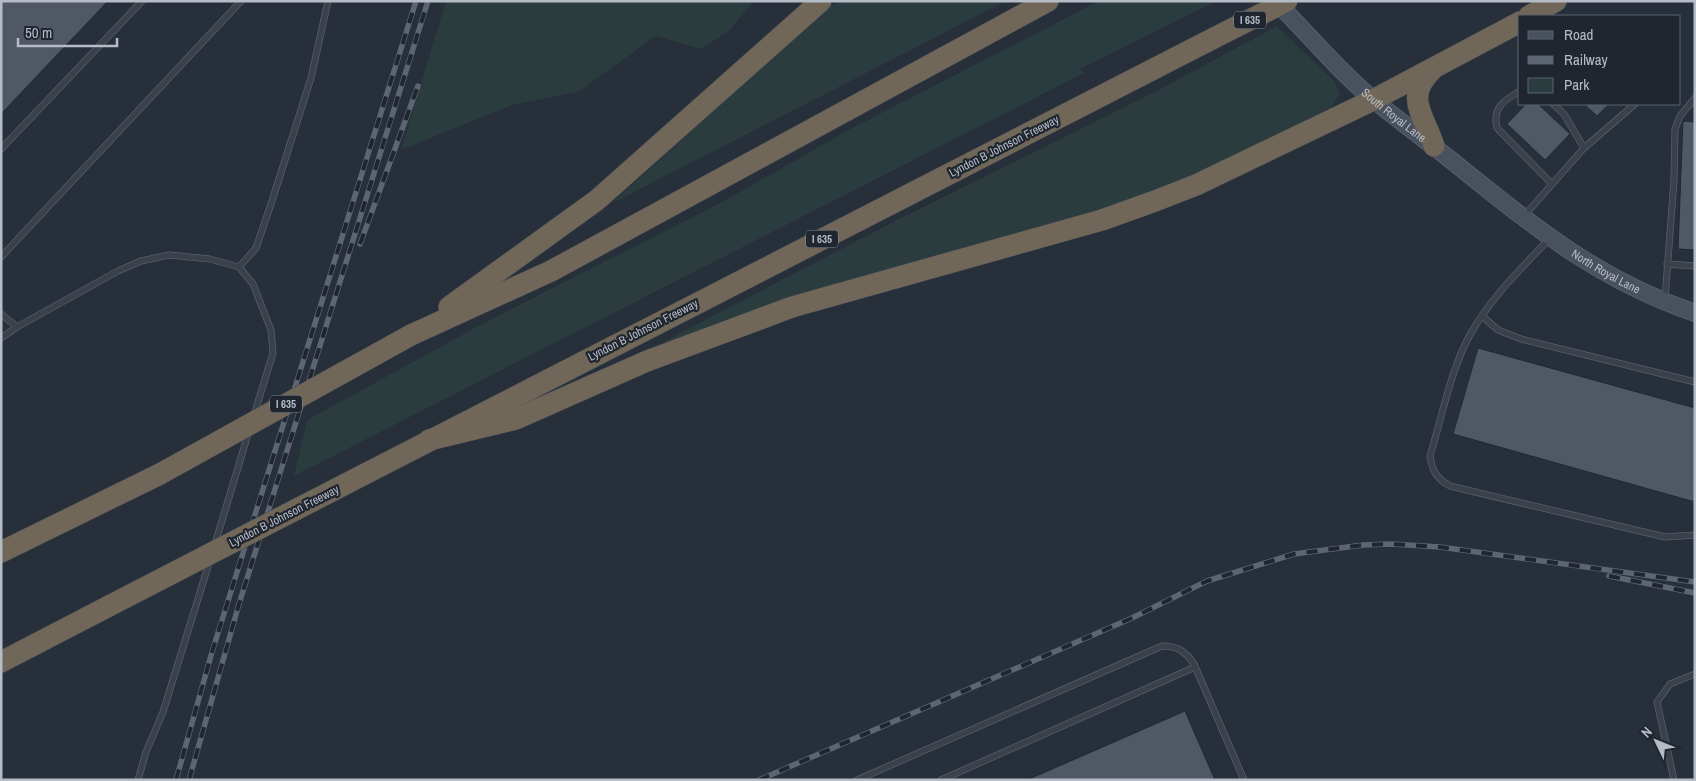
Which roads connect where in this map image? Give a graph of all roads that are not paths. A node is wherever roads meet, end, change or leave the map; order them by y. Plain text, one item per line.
1 (142, 1) edge
2 (242, 1) edge
3 (328, 1) edge
4 (821, 1) edge
5 (1048, 1) edge
6 (1275, 1) edge
7 (1286, 1) edge
8 (1556, 1) edge
9 (1531, 15) edge
10 (1518, 23) edge
11 (1439, 64) junction
12 (1518, 92) edge
13 (1695, 98) edge
14 (1373, 100) junction
15 (1554, 105) edge
16 (1634, 105) edge
17 (1434, 146) junction
18 (1584, 148) junction
19 (1, 149) edge
20 (1552, 184) junction
21 (1522, 218) junction
22 (1551, 238) junction
23 (1, 257) edge
24 (1667, 264) junction
25 (1695, 266) edge
26 (239, 267) junction
27 (1665, 303) junction
28 (1695, 313) edge
29 (1, 314) edge
30 (1482, 316) junction
31 (17, 327) junction
32 (411, 335) junction
33 (1, 338) edge
34 (1695, 382) edge
35 (430, 440) junction
36 (1695, 535) edge
37 (1, 552) edge
38 (1, 662) edge
39 (1195, 667) junction
40 (1695, 674) edge
41 (138, 780) edge
42 (858, 780) edge
43 (941, 780) edge
44 (1244, 780) edge
45 (1674, 780) edge

1 - 19 lane
2 - 23 lane
3 - 26 lane
4 - 32 highway
5 - 32 highway, I 635
6 - 14 main road, South Royal Lane
7 - 35 highway, Lyndon B Johnson Freeway / I 635, bridge
8 - 9 highway
10 - 11 highway
11 - 14 highway
11 - 17 highway
12 - 20 lane
13 - 24 lane
14 - 17 main road, South Royal Lane
14 - 35 highway
15 - 18 lane
16 - 18 lane
17 - 21 main road, South Royal Lane
18 - 20 lane
20 - 21 lane
21 - 22 main road, North Royal Lane
22 - 27 main road, North Royal Lane
22 - 30 lane
24 - 25 lane
24 - 27 lane
26 - 31 lane
26 - 41 lane
27 - 28 main road, North Royal Lane
29 - 31 lane
30 - 34 lane
30 - 36 lane
31 - 33 lane
32 - 37 highway, I 635, bridge
35 - 38 highway, Lyndon B Johnson Freeway / I 635, bridge
39 - 42 lane
39 - 43 lane
39 - 44 lane
40 - 45 lane

